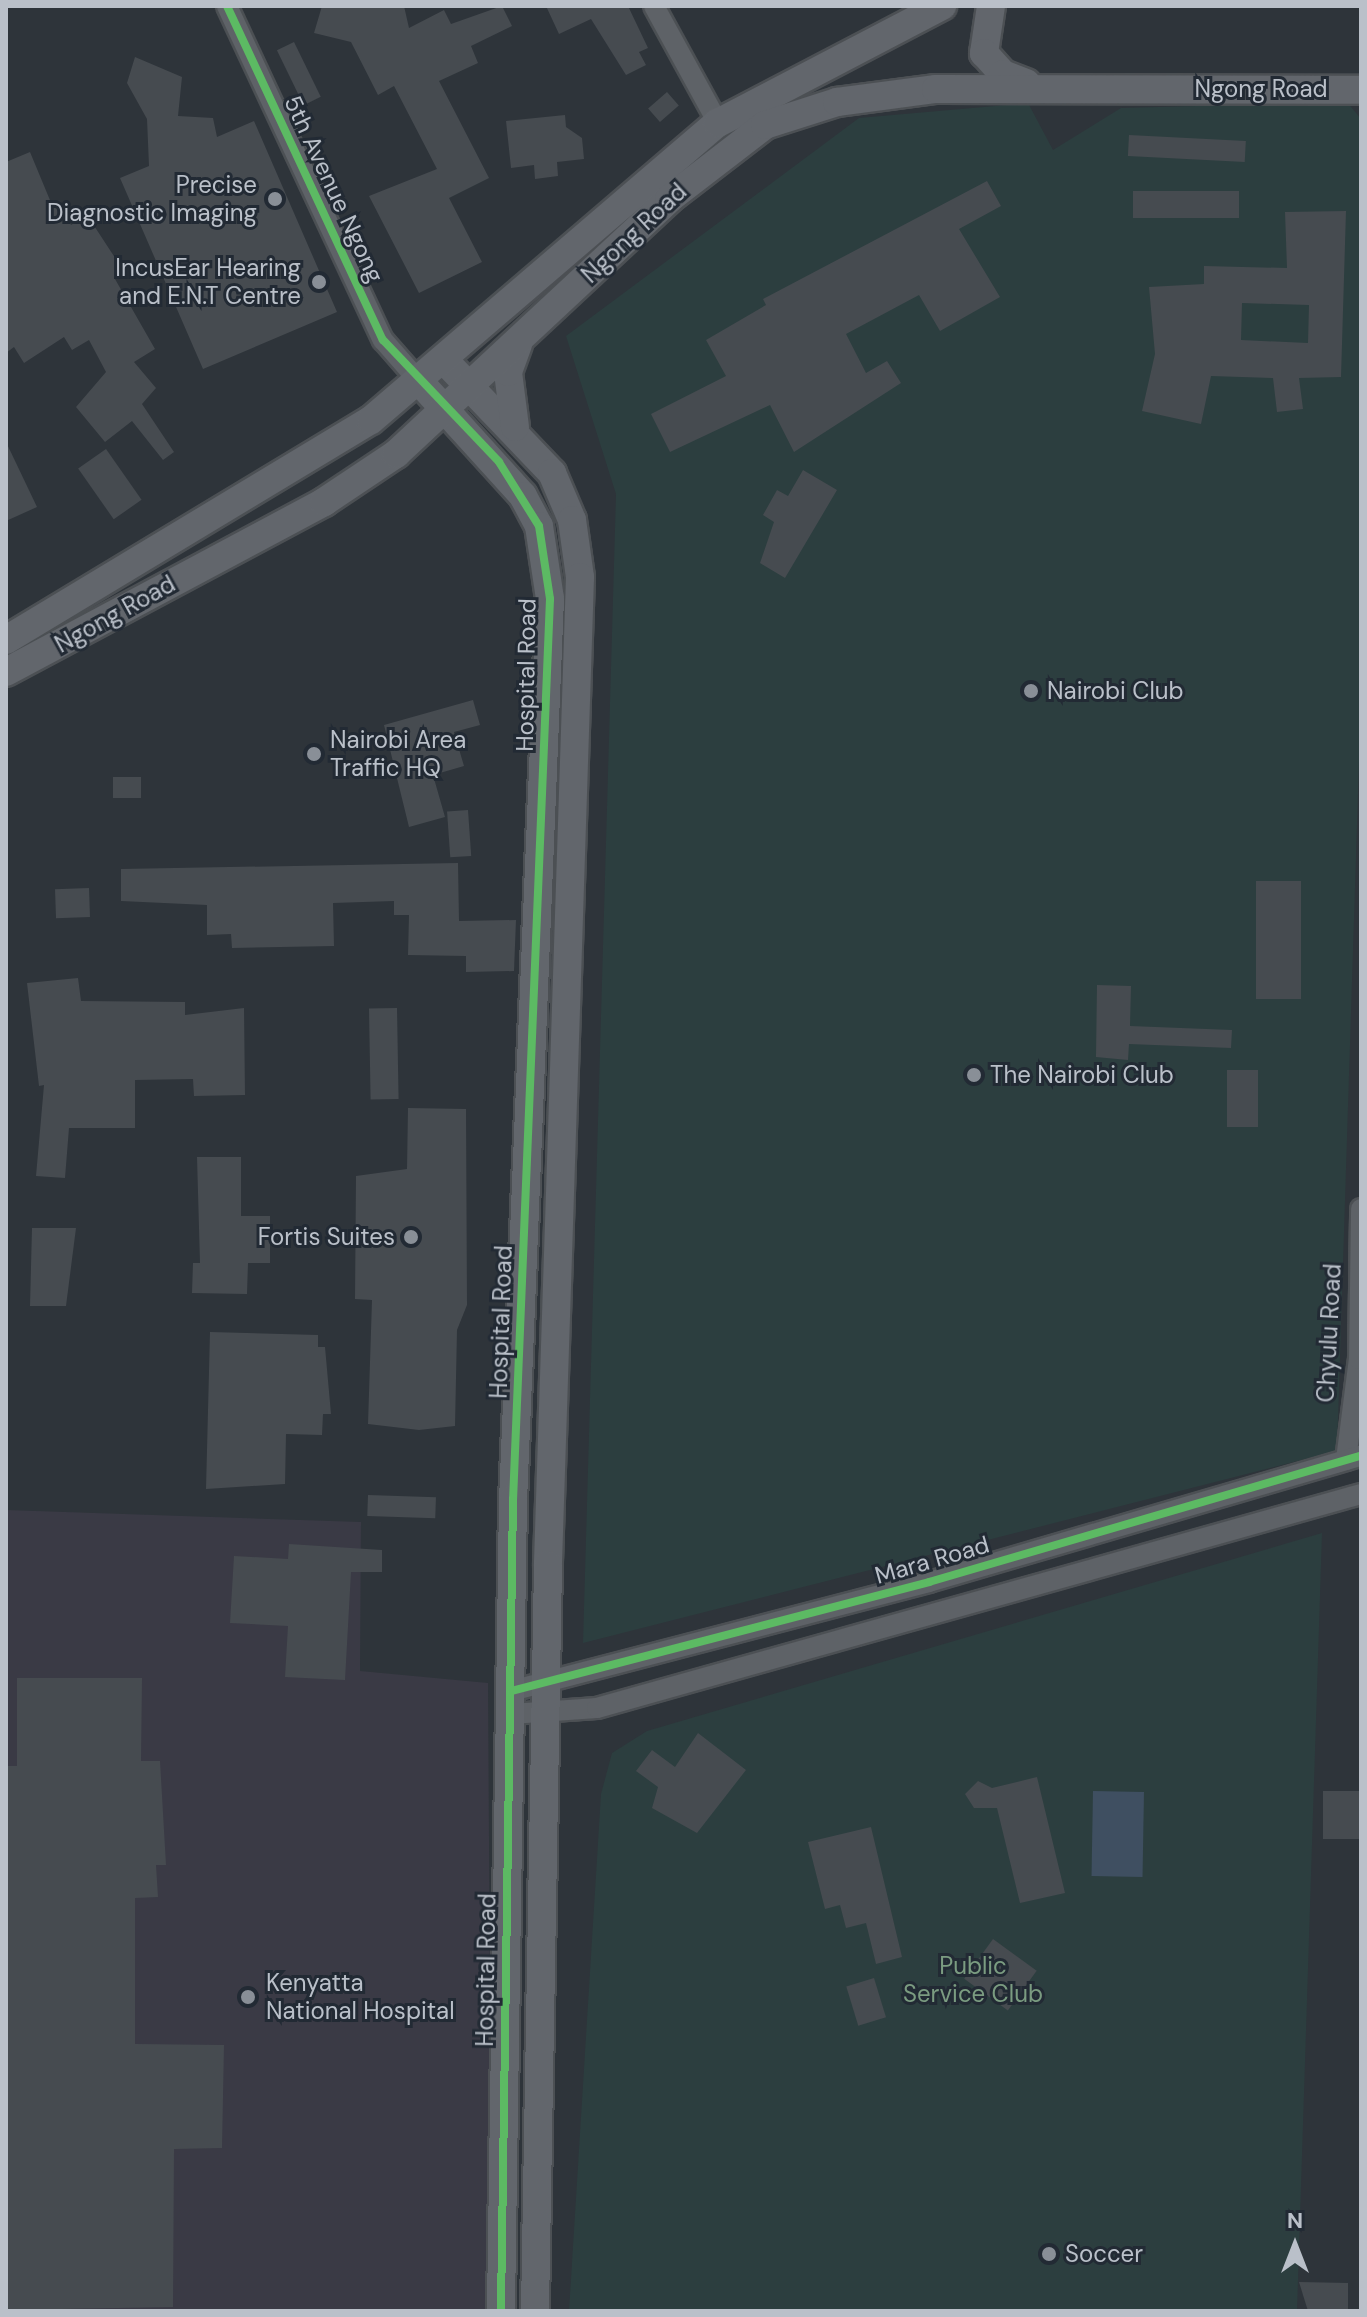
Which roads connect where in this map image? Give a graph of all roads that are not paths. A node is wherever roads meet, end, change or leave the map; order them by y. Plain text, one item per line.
1 (227, 6) edge
2 (654, 6) edge
3 (942, 6) edge
4 (991, 6) edge
5 (1031, 85) junction
6 (1361, 90) edge
7 (718, 123) junction
8 (518, 344) junction
9 (443, 359) junction
10 (418, 380) junction
11 (471, 387) junction
12 (446, 409) junction
13 (515, 427) junction
14 (6, 640) edge
15 (6, 672) edge
16 (1361, 1209) edge
17 (1354, 1458) edge
18 (1361, 1494) edge
19 (546, 1685) junction
20 (511, 1703) junction
21 (546, 1716) junction
22 (501, 2311) edge
23 (535, 2311) edge

1 - 10 street, 5th Avenue Ngong
2 - 7 street
3 - 7 street, Ngong Road
4 - 5 street
5 - 6 street, Ngong Road
5 - 8 street, Ngong Road
7 - 9 street, Ngong Road
8 - 11 street, Ngong Road
8 - 13 street
9 - 10 street, Ngong Road
9 - 11 street
10 - 12 street, Hospital Road
10 - 14 street, Ngong Road
11 - 12 street, Ngong Road
11 - 13 street
12 - 15 street, Ngong Road
12 - 20 street, Hospital Road
13 - 19 street
16 - 17 street, Chyulu Road
17 - 19 street, Mara Road
18 - 21 street, Mara Road
19 - 20 street, Mara Road
19 - 21 street
20 - 21 street, Mara Road
20 - 22 street, Hospital Road
21 - 23 street

